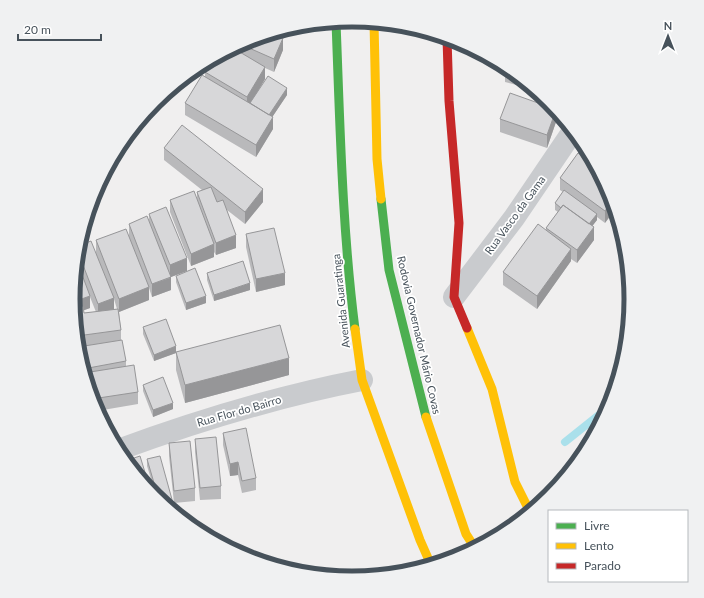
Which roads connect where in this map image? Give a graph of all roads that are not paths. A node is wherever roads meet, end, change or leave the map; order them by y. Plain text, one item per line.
1 (336, 28) edge
2 (374, 28) edge
3 (447, 44) edge
4 (570, 136) edge
5 (454, 297) junction
6 (362, 380) junction
7 (125, 448) edge
8 (527, 507) edge
9 (466, 534) junction
10 (472, 543) edge
11 (470, 544) edge
12 (429, 560) edge

1 - 6 main road, Avenida Guaratinga
2 - 9 main road, Rodovia Governador Mário Covas
3 - 5 main road
4 - 5 street, Rua Vasco da Gama
5 - 8 main road
6 - 7 street, Rua Flor do Bairro
6 - 12 main road, Avenida Guaratinga
9 - 10 main road, Rodovia Governador Mário Covas
9 - 11 main road

